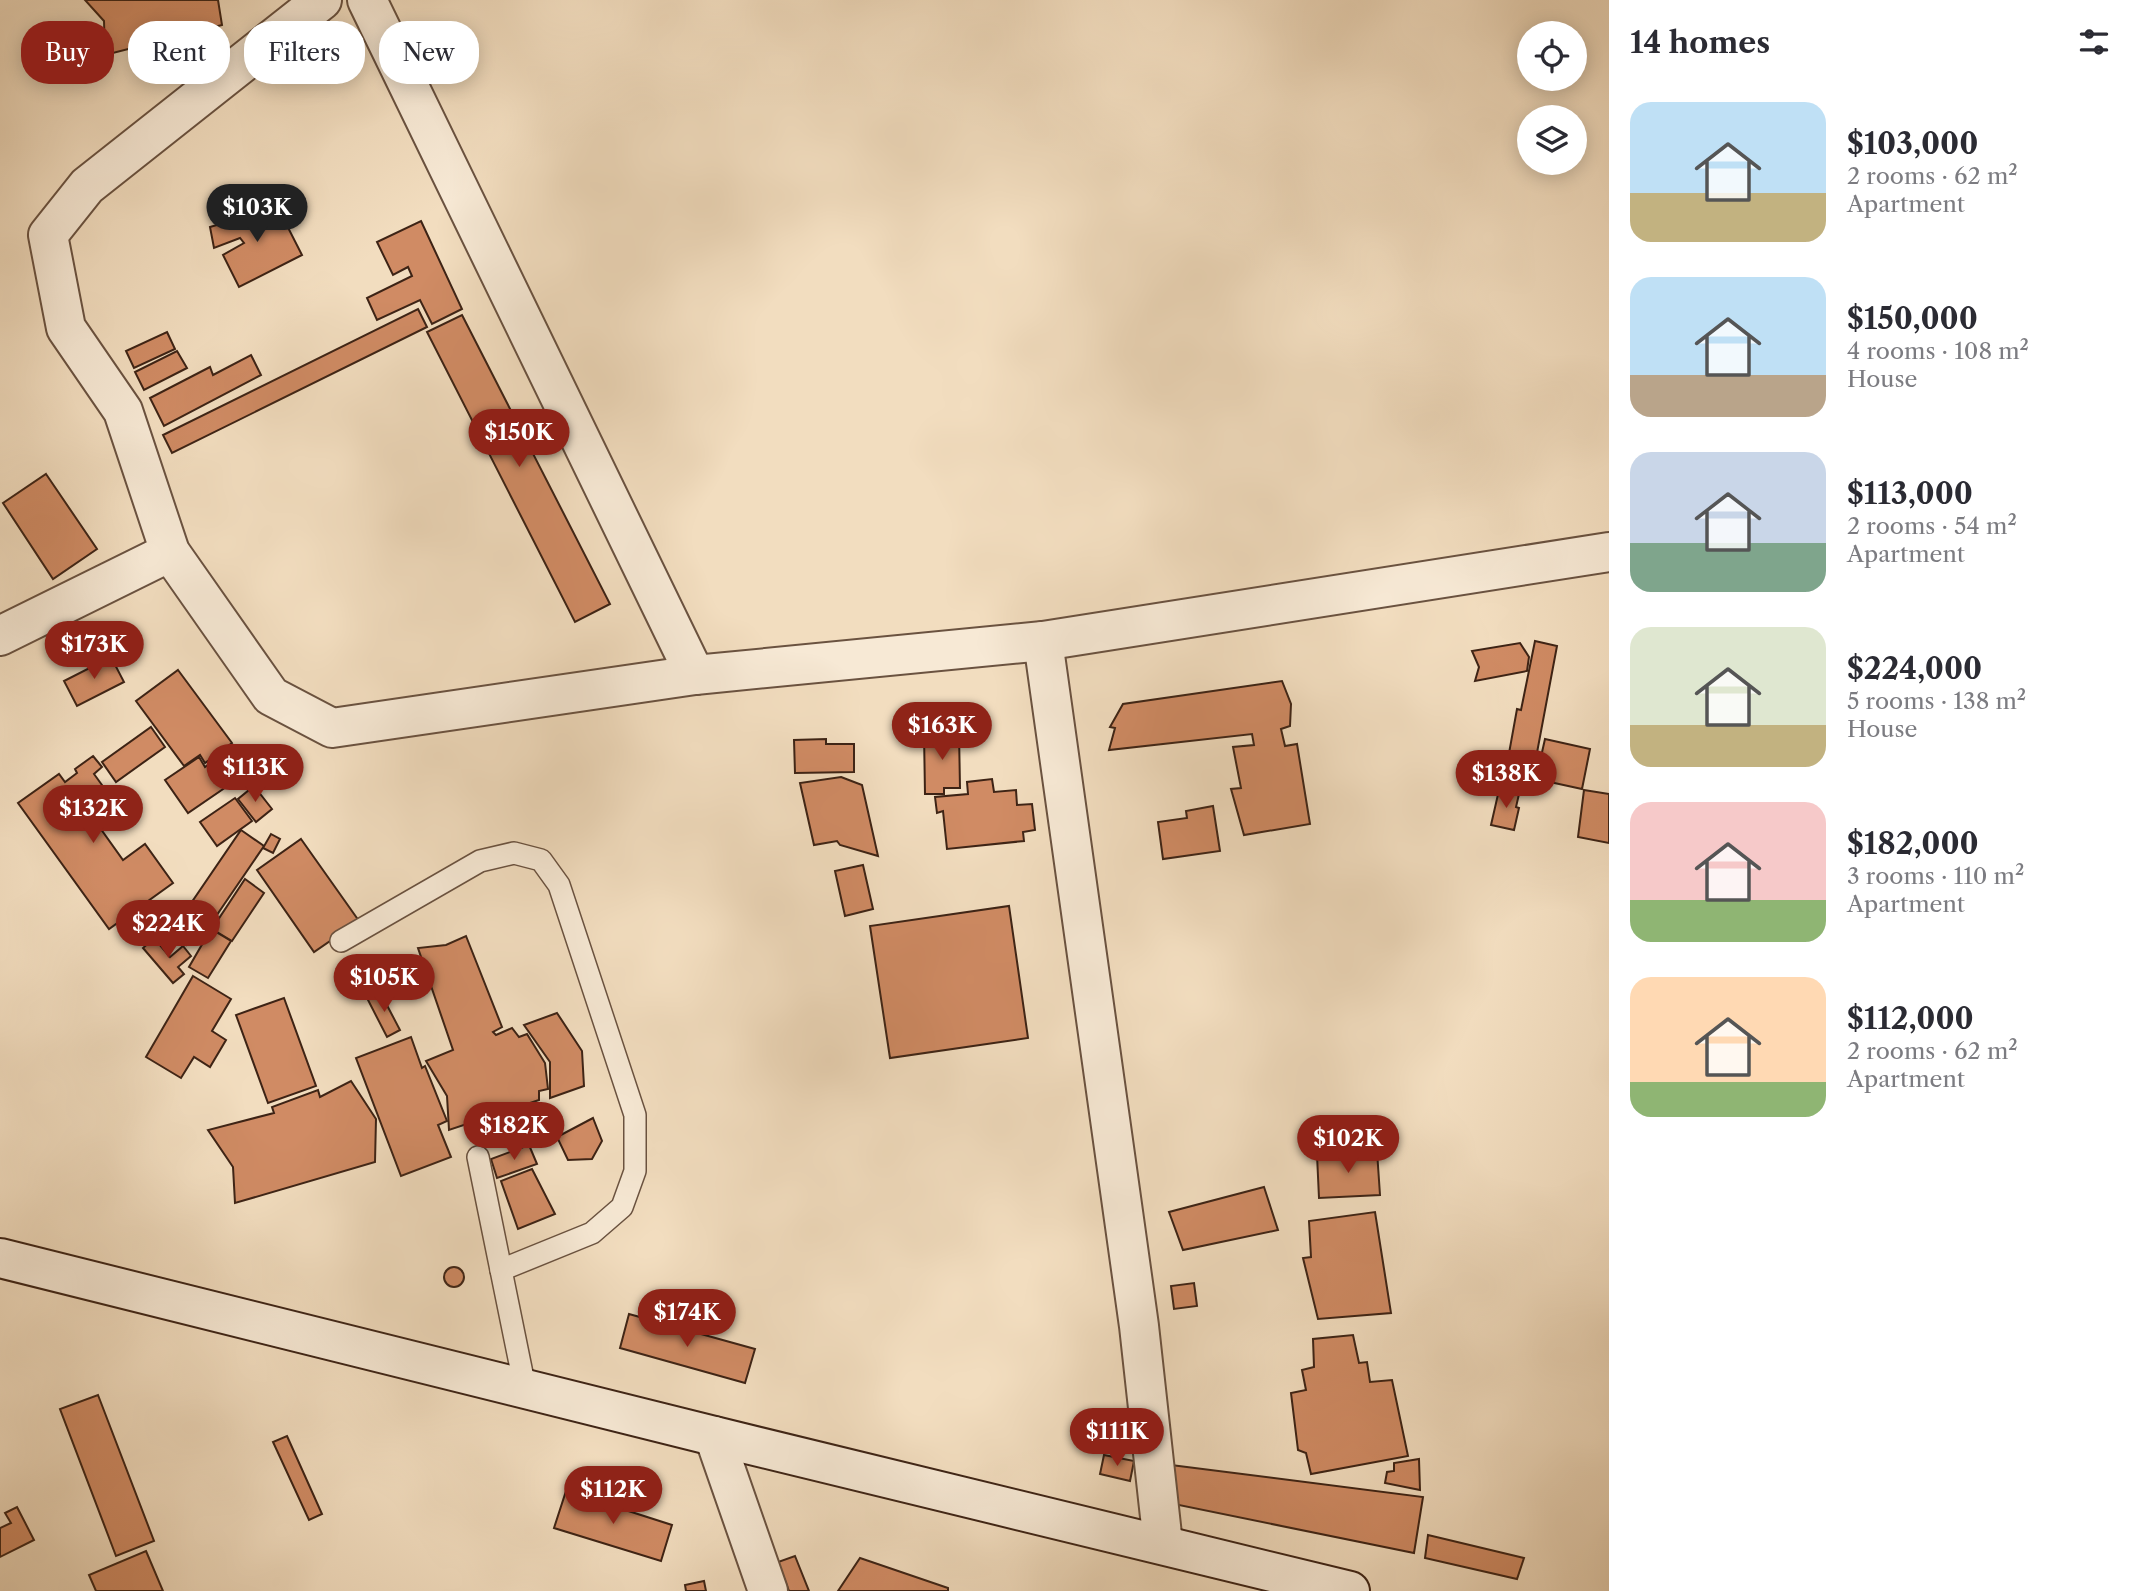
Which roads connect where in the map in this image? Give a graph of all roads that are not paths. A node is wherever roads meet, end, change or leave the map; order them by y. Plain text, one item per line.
1 (322, 0) edge
2 (367, 0) edge
3 (170, 552) junction
4 (1609, 552) edge
5 (0, 636) edge
6 (1043, 641) junction
7 (695, 675) junction
8 (341, 941) dead end
9 (478, 1157) dead end
10 (0, 1258) edge
11 (501, 1270) junction
12 (525, 1388) junction
13 (714, 1436) junction
14 (1163, 1544) junction
15 (768, 1591) edge
16 (1350, 1591) edge

1 - 3 street
2 - 7 street
3 - 5 street
3 - 7 street
4 - 6 street
6 - 7 street
6 - 14 street
8 - 11 lane
9 - 11 lane
10 - 12 street
11 - 12 lane
12 - 13 street
13 - 14 street
13 - 15 street
14 - 16 street

